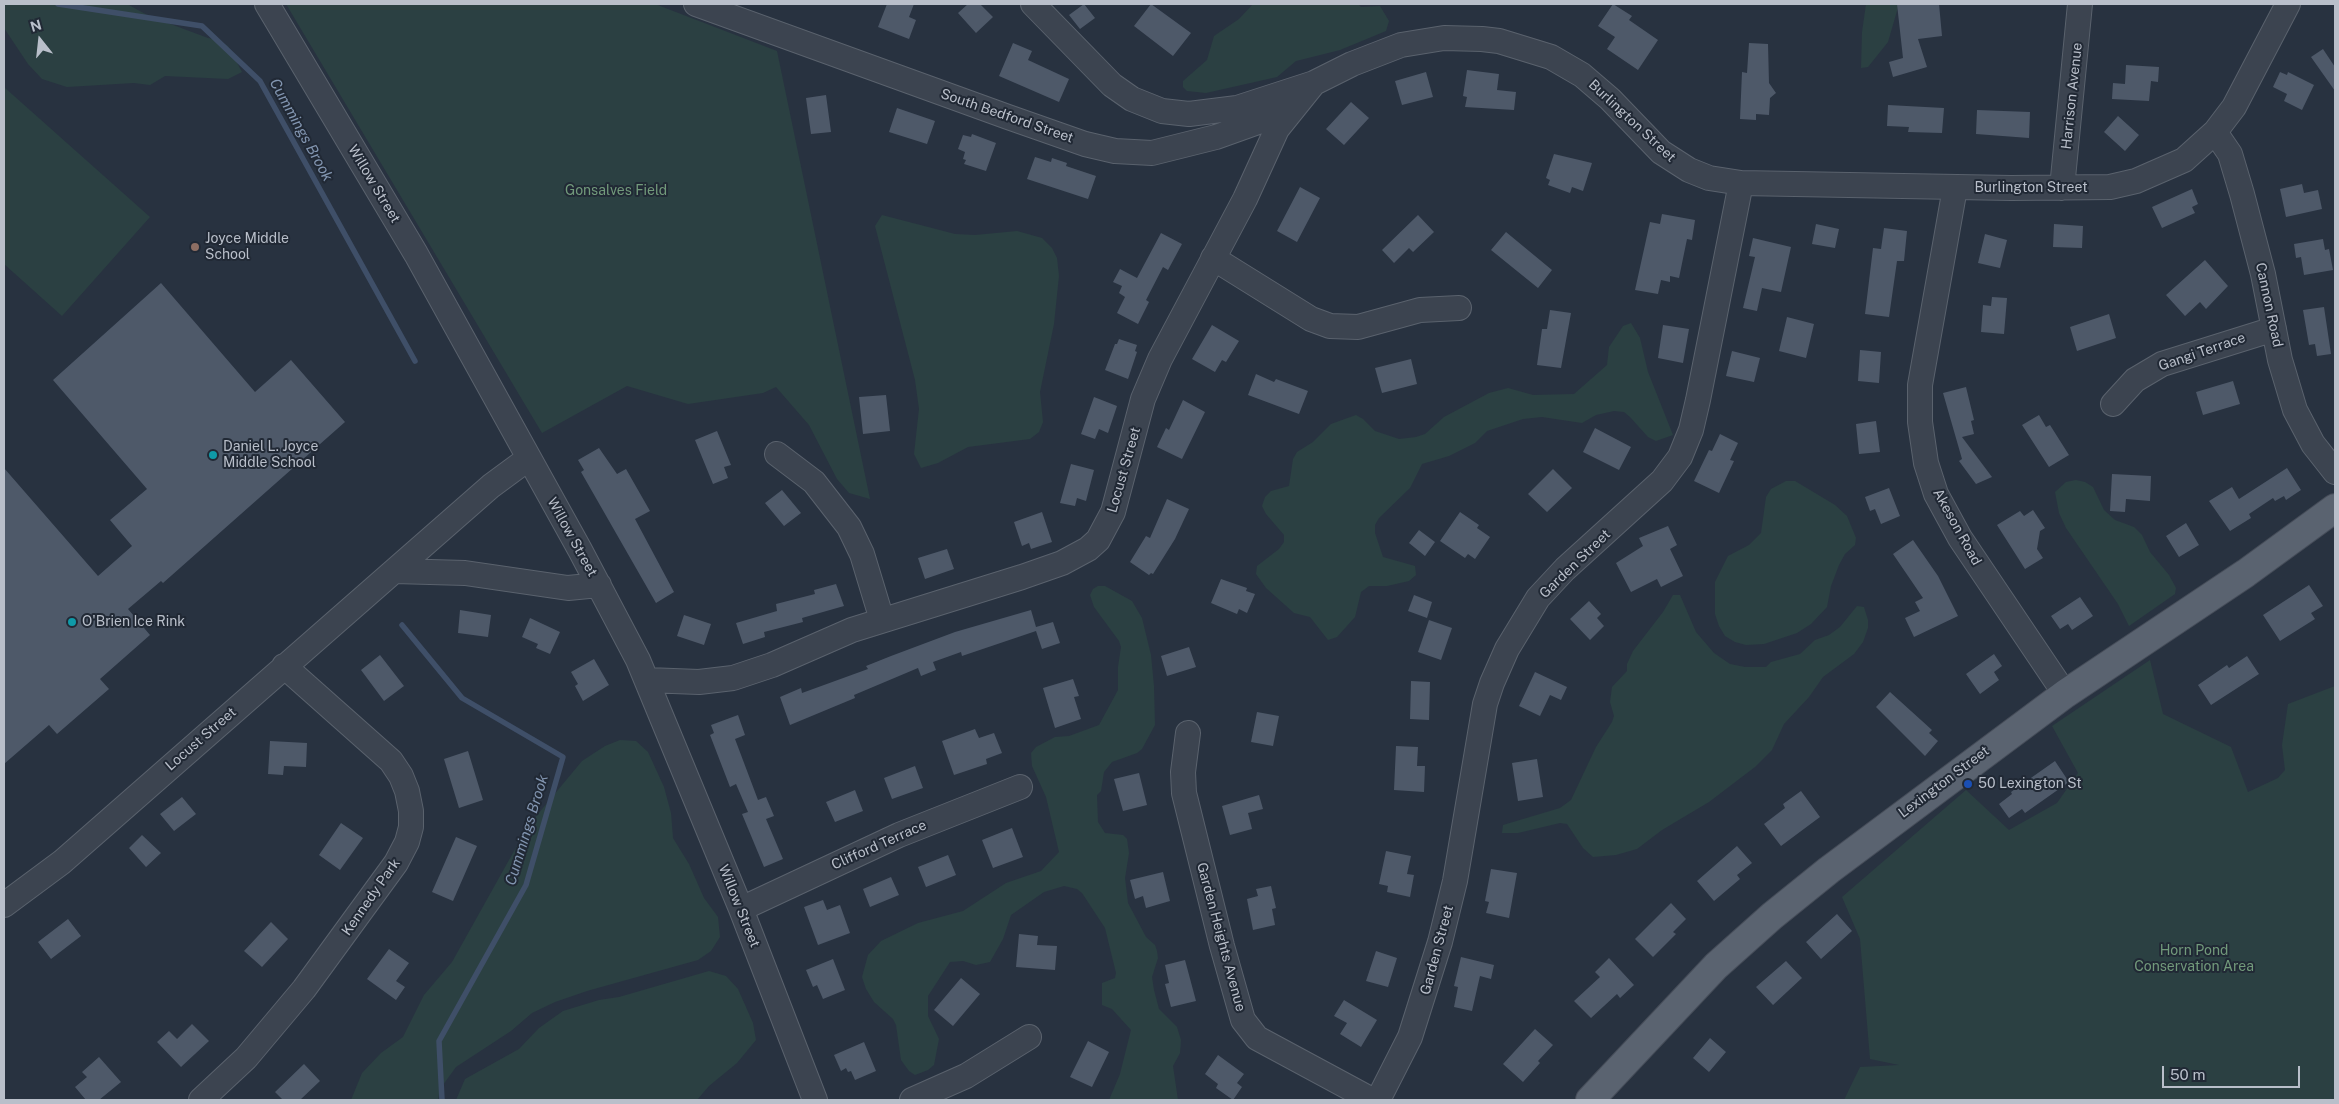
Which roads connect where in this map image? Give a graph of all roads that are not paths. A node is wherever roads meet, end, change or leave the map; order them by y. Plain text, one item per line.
1 (267, 4) edge
2 (696, 4) edge
3 (1034, 4) edge
4 (2080, 4) edge
5 (2288, 4) edge
6 (1314, 83) junction
7 (2215, 132) junction
8 (1741, 182) junction
9 (1955, 188) junction
10 (2062, 188) junction
11 (1213, 258) junction
12 (1458, 308) dead end
13 (2274, 329) junction
14 (2113, 404) dead end
15 (777, 454) dead end
16 (529, 458) junction
17 (2335, 472) edge
18 (2335, 508) edge
19 (395, 571) junction
20 (599, 585) junction
21 (882, 620) junction
22 (284, 666) junction
23 (646, 680) junction
24 (2065, 694) junction
25 (1188, 733) dead end
26 (1020, 787) dead end
27 (4, 905) edge
28 (741, 909) junction
29 (1029, 1037) dead end
30 (201, 1100) edge
31 (815, 1100) edge
32 (912, 1100) edge
33 (1372, 1100) edge
34 (1378, 1100) edge
35 (1590, 1100) edge

1 - 16 street, Willow Street
2 - 6 street, South Bedford Street
3 - 6 street, Burlington Street
4 - 10 street, Harrison Avenue
5 - 7 street, Burlington Street
6 - 8 street, Burlington Street
6 - 11 street, Locust Street
7 - 10 street, Burlington Street
7 - 13 street, Cannon Road
8 - 9 street, Burlington Street
8 - 34 street, Garden Street
9 - 10 street, Burlington Street
9 - 24 street, Akeson Road
11 - 12 street
11 - 21 street, Locust Street
13 - 14 street, Gangi Terrace
13 - 17 street, Cannon Road
15 - 21 street
16 - 19 street, Locust Street
16 - 20 street, Willow Street
18 - 24 main road, Lexington Street
19 - 20 street
19 - 22 street, Locust Street
20 - 23 street, Willow Street
21 - 23 street, Locust Street
22 - 27 street, Locust Street
22 - 30 street, Kennedy Park
23 - 28 street, Willow Street
24 - 35 main road, Lexington Street
25 - 33 street, Garden Heights Avenue
26 - 28 street, Clifford Terrace
28 - 31 street, Willow Street
29 - 32 street

